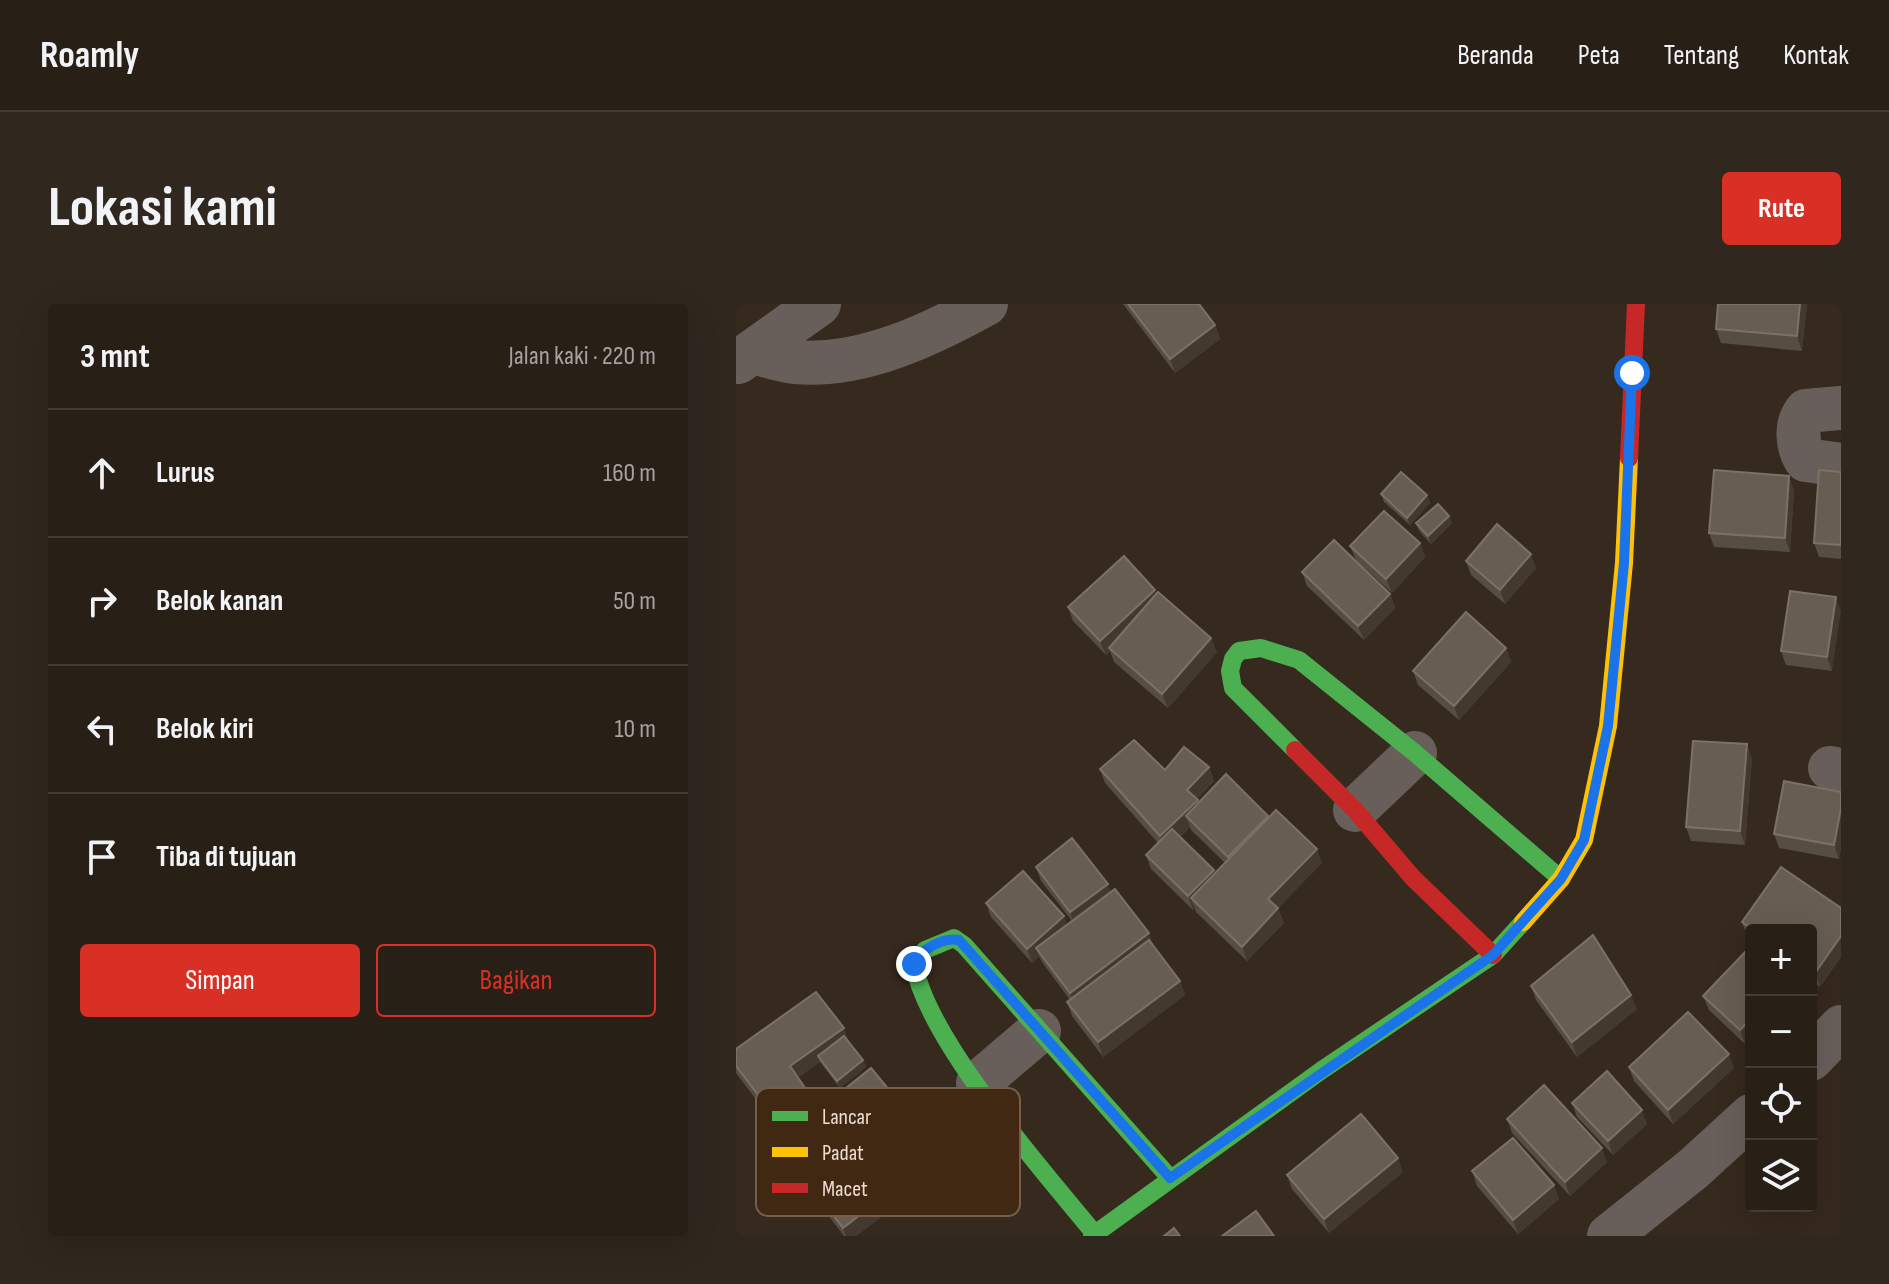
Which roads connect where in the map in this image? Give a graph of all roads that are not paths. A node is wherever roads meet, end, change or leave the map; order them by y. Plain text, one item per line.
1 (819, 304) edge
2 (986, 304) edge
3 (1636, 304) edge
4 (744, 358) edge
5 (1841, 408) edge
6 (1841, 465) edge
7 (1415, 753) junction
8 (1355, 810) junction
9 (1561, 879) junction
10 (1493, 955) junction
11 (1841, 1027) edge
12 (1039, 1031) junction
13 (1817, 1053) edge
14 (978, 1083) junction
15 (982, 1088) edge
16 (1745, 1121) edge
17 (1020, 1139) edge
18 (1170, 1178) junction
19 (1093, 1235) edge
20 (1609, 1236) edge

1 - 4 street
2 - 4 street
3 - 9 street
5 - 6 street
7 - 8 street
7 - 8 street
7 - 9 street
8 - 10 street
9 - 10 street
10 - 18 street
11 - 13 street
12 - 14 street
12 - 14 street
12 - 18 street
14 - 15 street
16 - 20 street
17 - 19 street
18 - 19 street

